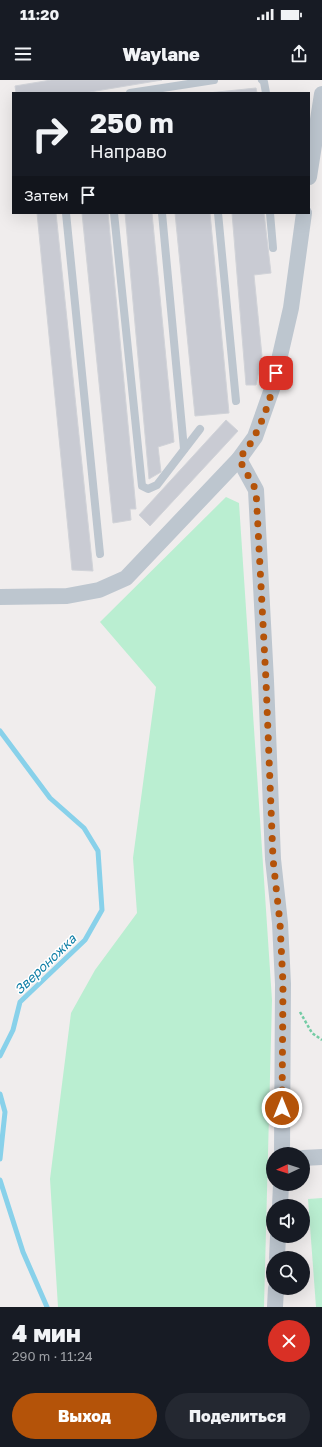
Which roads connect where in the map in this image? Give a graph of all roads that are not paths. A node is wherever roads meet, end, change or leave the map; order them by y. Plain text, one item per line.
1 (214, 80) edge
2 (262, 80) edge
3 (136, 92) edge
4 (266, 92) edge
5 (322, 94) edge
6 (320, 125) edge
7 (311, 146) edge
8 (310, 162) edge
9 (66, 214) edge
10 (114, 214) edge
11 (162, 214) edge
12 (218, 214) edge
13 (270, 214) edge
14 (304, 214) edge
15 (273, 248) dead end
16 (236, 401) dead end
17 (200, 429) dead end
18 (184, 449) junction
19 (239, 459) junction
20 (100, 554) dead end
21 (0, 597) edge
22 (282, 1147) edge
23 (322, 1157) edge
24 (310, 1158) edge
25 (276, 1295) edge
26 (275, 1307) edge

1 - 3 lane
2 - 4 lane
5 - 6 street
6 - 7 street
7 - 8 street
9 - 20 lane
10 - 18 lane
11 - 18 lane
12 - 16 lane
13 - 15 lane
14 - 19 street
17 - 18 lane
19 - 21 street
19 - 22 street
23 - 24 street
25 - 26 street

